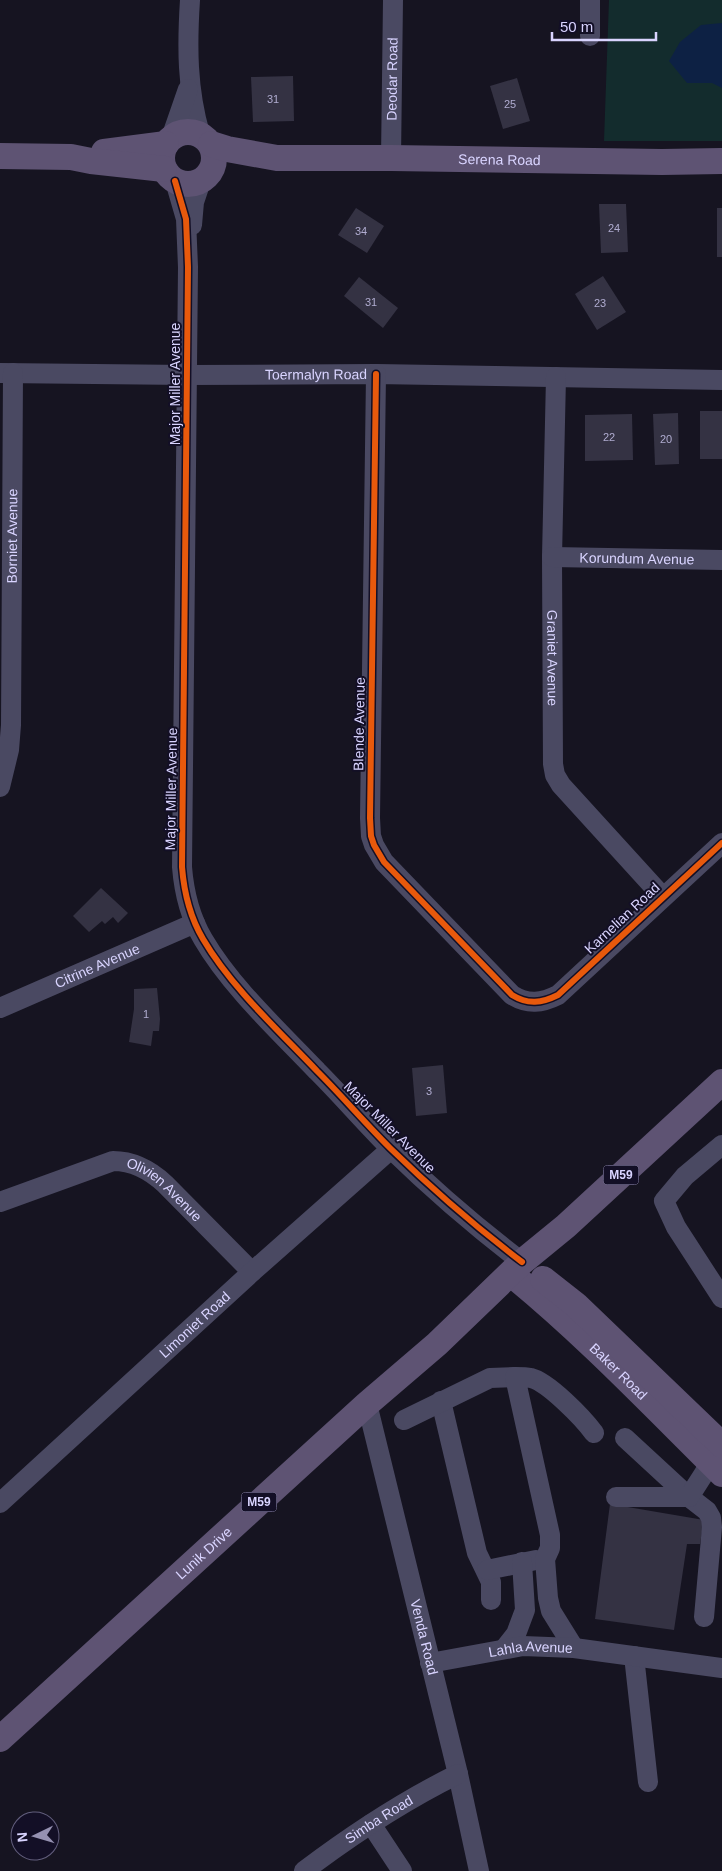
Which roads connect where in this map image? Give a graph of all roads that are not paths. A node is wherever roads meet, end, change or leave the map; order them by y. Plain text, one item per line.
1 (190, 0) edge
2 (393, 0) edge
3 (590, 0) edge
4 (590, 36) dead end
5 (189, 85) junction
6 (205, 139) junction
7 (169, 141) junction
8 (0, 156) edge
9 (71, 157) junction
10 (277, 158) junction
11 (391, 158) junction
12 (722, 161) edge
13 (170, 175) junction
14 (206, 176) junction
15 (188, 267) junction
16 (7, 373) edge
17 (376, 374) junction
18 (187, 375) junction
19 (556, 377) junction
20 (722, 380) edge
21 (552, 557) junction
22 (722, 560) edge
23 (0, 787) edge
24 (722, 843) edge
25 (663, 897) junction
26 (194, 923) junction
27 (535, 1003) joint
28 (0, 1008) edge
29 (722, 1082) edge
30 (721, 1148) edge
31 (391, 1149) junction
32 (0, 1202) edge
33 (566, 1226) junction
34 (517, 1268) junction
35 (252, 1272) junction
36 (564, 1295) junction
37 (722, 1298) edge
38 (515, 1377) junction
39 (441, 1401) junction
40 (367, 1404) junction
41 (404, 1420) dead end
42 (594, 1433) dead end
43 (625, 1438) dead end
44 (718, 1455) edge
45 (616, 1497) dead end
46 (689, 1497) junction
47 (0, 1503) edge
48 (545, 1559) junction
49 (522, 1562) junction
50 (487, 1570) junction
51 (491, 1600) dead end
52 (704, 1617) dead end
53 (505, 1648) junction
54 (574, 1648) junction
55 (634, 1656) junction
56 (430, 1663) junction
57 (722, 1668) edge
58 (0, 1739) edge
59 (458, 1774) junction
60 (648, 1782) dead end
61 (371, 1824) junction
62 (304, 1871) edge
63 (402, 1871) edge
64 (479, 1871) edge

1 - 5 street
2 - 11 street, Deodar Road
3 - 4 street
5 - 6 street
5 - 7 street
6 - 7 main road
6 - 10 main road, Serena Road
6 - 14 main road
7 - 9 main road
7 - 13 main road
8 - 9 main road
9 - 13 main road
10 - 11 main road, Serena Road
10 - 14 main road, Serena Road
11 - 12 main road, Serena Road
13 - 14 main road
13 - 15 street, Major Miller Avenue
14 - 15 street, Major Miller Avenue
15 - 18 street, Major Miller Avenue
16 - 18 street, Toermalyn Road
16 - 23 street, Borniet Avenue
17 - 18 street, Toermalyn Road
17 - 19 street, Toermalyn Road
17 - 27 street, Blende Avenue
18 - 26 street, Major Miller Avenue
19 - 20 street, Toermalyn Road
19 - 21 street, Graniet Avenue
21 - 22 street, Korundum Avenue
21 - 25 street, Graniet Avenue
24 - 25 street, Karnelian Road
25 - 27 street, Karnelian Road
26 - 28 street, Citrine Avenue
26 - 31 street, Major Miller Avenue
29 - 33 main road, M59
30 - 37 street
31 - 34 street, Major Miller Avenue
31 - 35 street, Limoniet Road
32 - 35 street, Olivien Avenue
33 - 34 main road, M59
33 - 36 main road
34 - 36 main road, Baker Road
34 - 40 main road, Lunik Drive / M59
34 - 44 main road, Baker Road
35 - 47 street, Limoniet Road
36 - 44 main road, Baker Road
38 - 39 street
38 - 42 street
38 - 48 street
39 - 41 street
39 - 50 street
40 - 56 street, Venda Road
40 - 58 main road, Lunik Drive / M59
43 - 46 street
44 - 46 street
45 - 46 street
46 - 52 street
48 - 49 street
48 - 54 street
49 - 50 street
49 - 53 street
50 - 51 street
53 - 54 street, Lahla Avenue
53 - 56 street, Lahla Avenue
54 - 55 street, Lahla Avenue
55 - 57 street, Lahla Avenue
55 - 60 street
56 - 59 street, Venda Road
59 - 61 street, Simba Road
59 - 64 street, Venda Road
61 - 62 street, Simba Road
61 - 63 street

